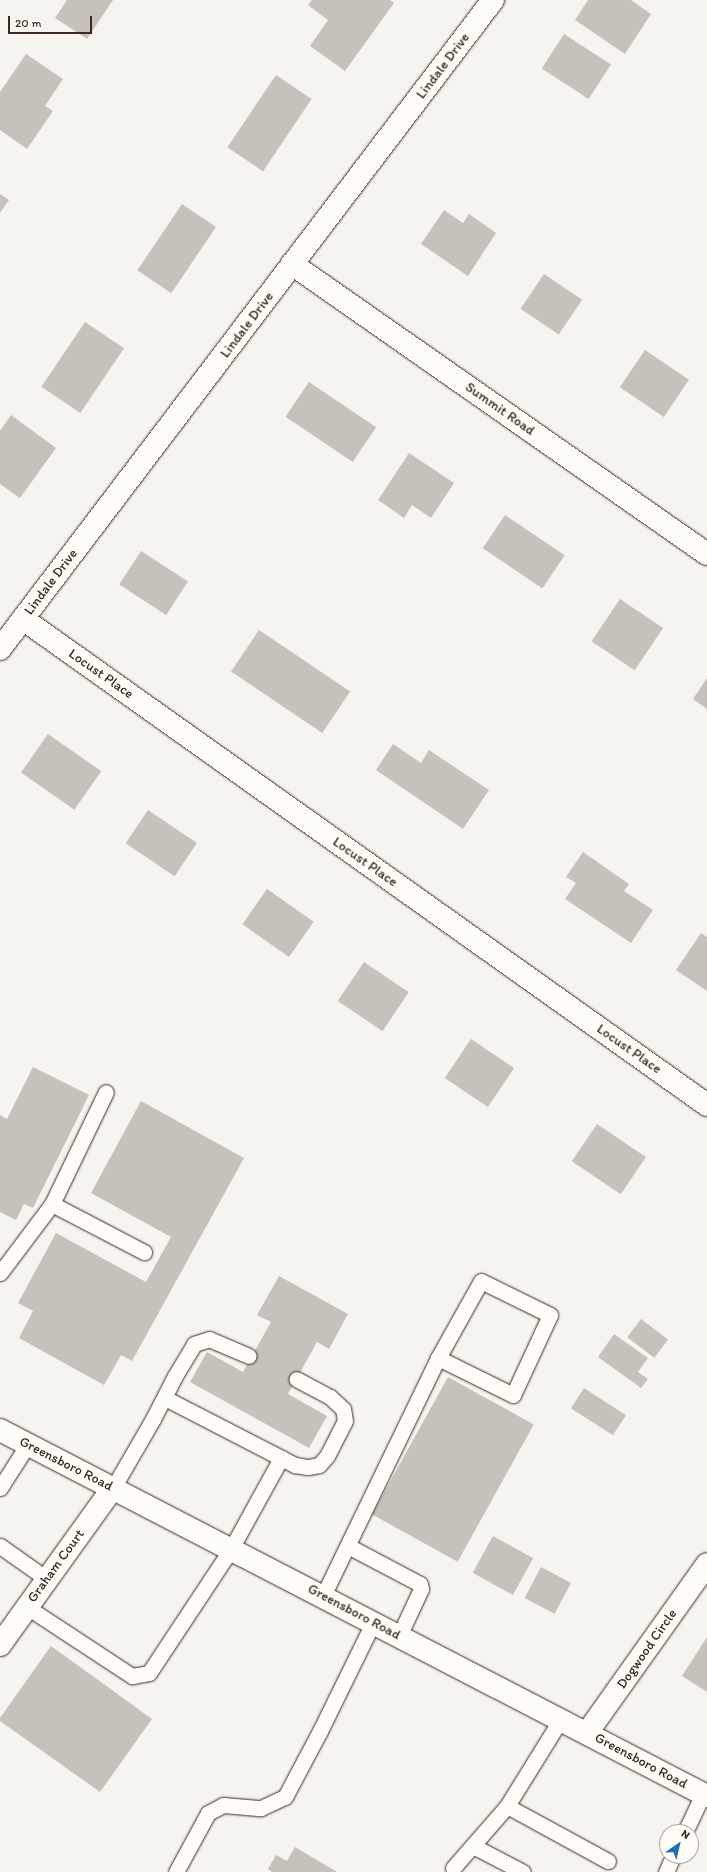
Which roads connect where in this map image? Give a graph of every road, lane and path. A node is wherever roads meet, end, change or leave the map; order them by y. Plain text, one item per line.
1 (493, 0) edge
2 (292, 264) junction
3 (707, 554) edge
4 (23, 619) junction
5 (0, 649) edge
6 (106, 1092) dead end
7 (707, 1105) edge
8 (52, 1204) junction
9 (144, 1252) dead end
10 (0, 1272) edge
11 (249, 1356) dead end
12 (438, 1358) junction
13 (296, 1379) dead end
14 (165, 1398) junction
15 (0, 1430) edge
16 (28, 1444) junction
17 (281, 1458) junction
18 (0, 1488) edge
19 (113, 1488) junction
20 (0, 1546) edge
21 (348, 1546) junction
22 (232, 1549) junction
23 (707, 1564) edge
24 (47, 1579) junction
25 (323, 1596) junction
26 (27, 1607) junction
27 (373, 1623) junction
28 (398, 1636) junction
29 (0, 1644) edge
30 (560, 1719) junction
31 (587, 1733) junction
32 (705, 1795) edge
33 (507, 1806) junction
34 (689, 1824) edge
35 (473, 1846) junction
36 (608, 1861) dead end
37 (453, 1868) dead end
38 (176, 1872) edge
39 (523, 1872) edge

1 - 2 street, Lindale Drive
2 - 3 street, Summit Road
2 - 4 street, Lindale Drive
4 - 5 street, Lindale Drive
4 - 7 street, Locust Place
6 - 8 lane
8 - 9 lane
8 - 10 lane
11 - 14 lane
12 - 12 lane
12 - 21 lane
13 - 17 lane
14 - 17 lane
14 - 19 lane
15 - 16 street, Greensboro Road
16 - 18 lane
16 - 19 street, Greensboro Road
17 - 22 lane
19 - 22 street, Greensboro Road
19 - 24 street, Graham Court
20 - 24 lane
21 - 25 lane
21 - 28 lane
22 - 25 street, Greensboro Road
22 - 26 lane
23 - 31 street, Dogwood Circle
24 - 26 street, Graham Court
25 - 27 street, Greensboro Road
26 - 29 street, Graham Court
27 - 28 street, Greensboro Road
27 - 38 lane
28 - 30 street, Greensboro Road
30 - 31 street, Greensboro Road
30 - 33 lane
31 - 32 street, Greensboro Road
32 - 34 lane
33 - 35 lane
33 - 36 lane
35 - 37 lane
35 - 39 lane

